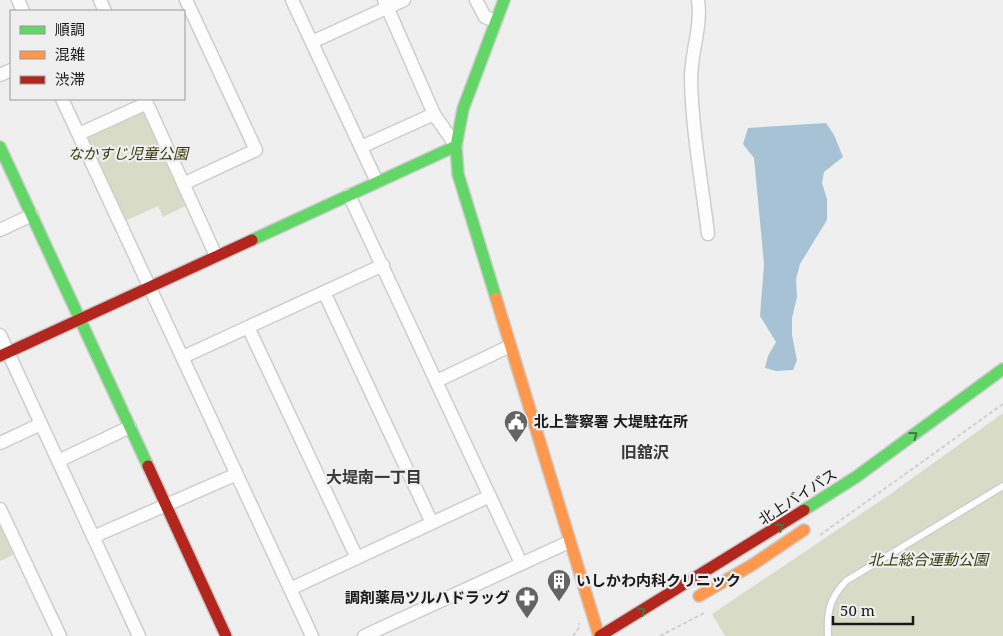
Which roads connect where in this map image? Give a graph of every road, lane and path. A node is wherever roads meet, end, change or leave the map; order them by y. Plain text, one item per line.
1 (186, 0) edge
2 (292, 0) edge
3 (404, 0) edge
4 (476, 0) edge
5 (504, 0) edge
6 (698, 0) edge
7 (386, 4) edge
8 (496, 21) junction
9 (312, 42) junction
10 (62, 100) edge
11 (146, 101) edge
12 (434, 114) junction
13 (79, 134) junction
14 (0, 146) edge
15 (456, 146) junction
16 (361, 147) junction
17 (377, 182) junction
18 (183, 184) junction
19 (349, 195) junction
20 (32, 215) junction
21 (0, 230) edge
22 (708, 234) dead end
23 (216, 256) junction
24 (383, 265) junction
25 (150, 287) junction
26 (324, 292) junction
27 (80, 319) junction
28 (248, 327) junction
29 (0, 335) edge
30 (510, 346) junction
31 (4, 354) edge
32 (183, 357) junction
33 (1003, 369) edge
34 (437, 381) junction
35 (1003, 404) edge
36 (41, 424) junction
37 (130, 427) junction
38 (0, 443) edge
39 (58, 461) junction
40 (237, 474) junction
41 (1002, 487) edge
42 (490, 496) junction
43 (1003, 497) edge
44 (166, 505) junction
45 (0, 509) edge
46 (816, 522) dead end
47 (432, 523) junction
48 (820, 536) dead end
49 (93, 537) junction
50 (569, 542) junction
51 (357, 558) junction
52 (521, 563) junction
53 (290, 589) junction
54 (688, 602) dead end
55 (712, 608) dead end
56 (579, 617) dead end
57 (60, 636) edge
58 (139, 636) edge
59 (226, 636) edge
60 (312, 636) edge
61 (364, 636) edge
62 (573, 636) edge
63 (599, 636) edge
64 (660, 636) edge
65 (828, 636) edge

1 - 18 street
2 - 9 street
3 - 7 street
4 - 8 street
5 - 8 main road
6 - 22 street
7 - 9 street
7 - 12 street
8 - 15 main road
9 - 16 street
10 - 13 street
11 - 13 street
11 - 18 street
12 - 15 street
12 - 16 street
13 - 25 street
14 - 20 main road
15 - 17 main road
15 - 30 main road
16 - 17 street
17 - 19 main road
18 - 23 street
19 - 23 main road
19 - 24 street
20 - 21 street
20 - 27 main road
23 - 25 main road
24 - 26 street
24 - 34 street
25 - 27 main road
25 - 32 street
26 - 28 street
26 - 47 street
27 - 31 main road
27 - 37 main road
28 - 32 street
28 - 51 street
29 - 31 street
30 - 34 street
30 - 50 main road
31 - 36 street
32 - 40 street
63 -> 33 main road, 北上バイパス
34 - 42 street
35 - 48 path
36 - 38 street
36 - 39 street
37 - 39 street
37 - 44 main road
39 - 49 street
40 - 44 street
40 - 53 street
41 - 43 lane
41 - 65 lane
42 - 47 street
42 - 52 street
44 - 49 street
44 - 59 main road
45 - 57 street
46 - 54 main road, 北上バイパス
47 - 51 street
49 - 58 street
50 - 52 street
50 - 63 main road
51 - 53 street
52 - 61 street
53 - 60 street
55 - 64 path
56 - 62 path

